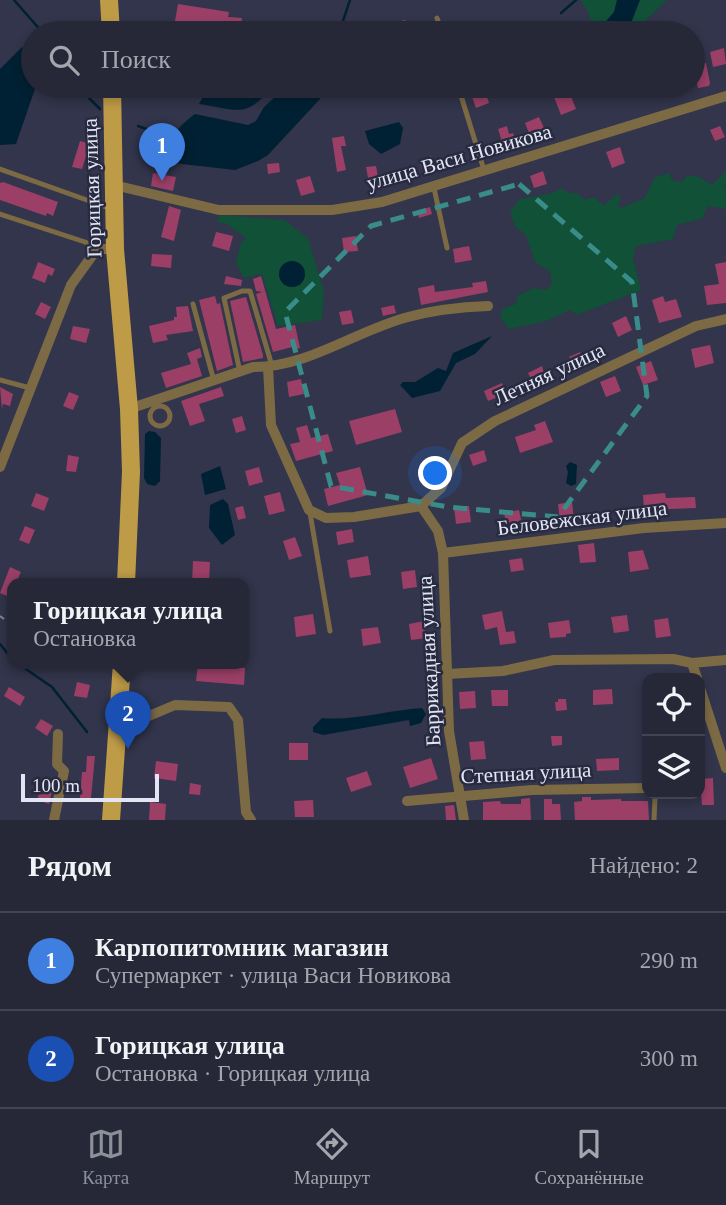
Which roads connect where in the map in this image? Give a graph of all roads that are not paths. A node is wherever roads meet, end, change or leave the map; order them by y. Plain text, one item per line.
1 (438, 18) dead end
2 (439, 21) edge
3 (726, 96) edge
4 (112, 98) edge
5 (462, 98) edge
6 (0, 169) edge
7 (485, 172) junction
8 (114, 185) junction
9 (434, 188) junction
10 (114, 210) junction
11 (0, 214) edge
12 (447, 248) dead end
13 (96, 249) junction
14 (115, 249) junction
15 (193, 304) dead end
16 (488, 306) dead end
17 (726, 319) edge
18 (270, 367) junction
19 (240, 372) junction
20 (0, 380) edge
21 (214, 381) junction
22 (30, 388) junction
23 (128, 410) junction
24 (0, 467) edge
25 (421, 506) junction
26 (309, 510) junction
27 (726, 523) edge
28 (443, 553) junction
29 (126, 578) edge
30 (330, 631) dead end
31 (726, 660) edge
32 (692, 663) junction
33 (122, 669) edge
34 (695, 673) edge
35 (447, 674) junction
36 (705, 703) edge
37 (118, 729) junction
38 (58, 734) dead end
39 (726, 768) edge
40 (642, 788) edge
41 (461, 796) junction
42 (655, 799) edge
43 (407, 801) dead end
44 (54, 820) edge
45 (111, 820) edge
46 (251, 820) edge
47 (464, 820) edge
48 (654, 820) edge

1 - 2 lane
3 - 7 street, улица Васи Новикова
4 - 8 main road, Горицкая улица
5 - 7 lane
6 - 10 lane
7 - 9 street, улица Васи Новикова
8 - 9 street, улица Васи Новикова
8 - 10 main road, Горицкая улица
9 - 12 lane
10 - 14 main road, Горицкая улица
11 - 13 lane
13 - 14 street
13 - 22 street
14 - 23 main road, Горицкая улица
15 - 21 lane
16 - 18 street
17 - 25 street, Летняя улица
18 - 19 street
18 - 19 lane
18 - 26 street
19 - 21 street
20 - 22 lane
21 - 23 street
22 - 24 street
23 - 29 main road, Горицкая улица
25 - 26 street
25 - 28 street, Баррикадная улица
26 - 30 lane
27 - 28 street, Беловежская улица
28 - 35 street, Баррикадная улица
31 - 32 street
32 - 34 street
32 - 35 street
33 - 37 main road
35 - 41 street, Баррикадная улица
36 - 39 street
37 - 45 main road
37 - 46 street
38 - 44 street
40 - 41 street, Степная улица
41 - 43 street, Степная улица
41 - 47 street, Баррикадная улица
42 - 48 lane

